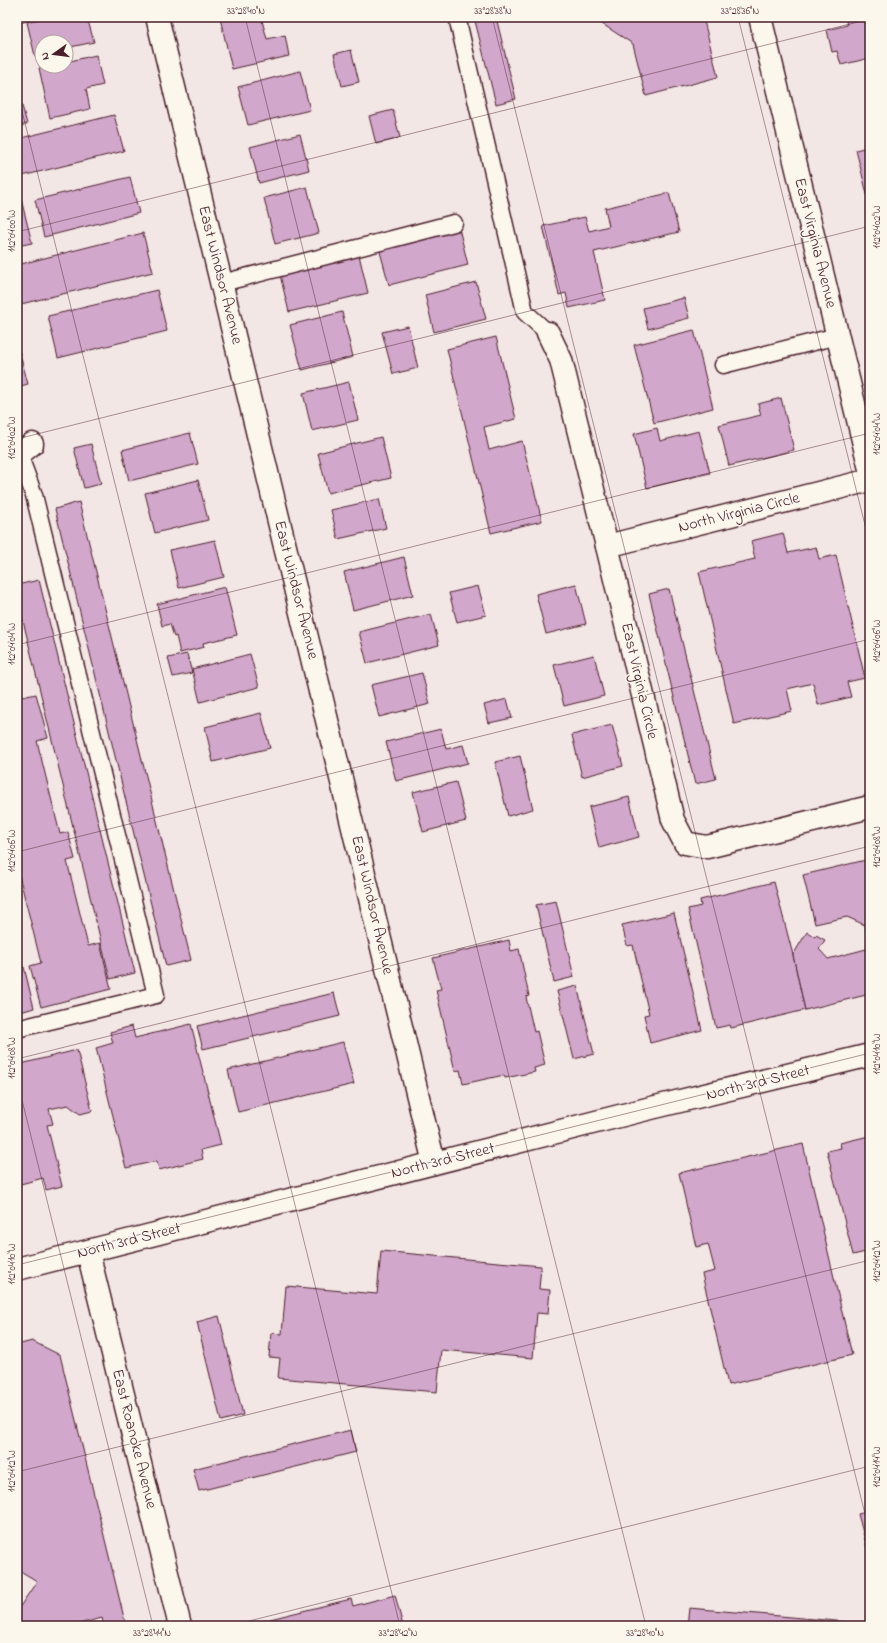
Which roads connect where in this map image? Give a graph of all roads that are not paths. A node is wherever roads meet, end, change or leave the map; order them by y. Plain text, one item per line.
1 (158, 17) edge
2 (457, 17) edge
3 (760, 17) edge
4 (454, 223) dead end
5 (222, 283) junction
6 (548, 333) joint
7 (837, 336) junction
8 (722, 365) dead end
9 (23, 451) edge
10 (870, 469) edge
11 (870, 480) edge
12 (607, 546) junction
13 (870, 808) edge
14 (17, 1030) edge
15 (870, 1055) edge
16 (434, 1163) junction
17 (88, 1252) junction
18 (17, 1269) edge
19 (180, 1626) edge

1 - 5 street, East Windsor Avenue
2 - 6 lane
3 - 7 street, East Virginia Avenue
4 - 5 lane
5 - 16 street, East Windsor Avenue
6 - 12 street, East Virginia Circle
7 - 8 lane
7 - 10 street, East Virginia Avenue
9 - 14 lane
11 - 12 street, North Virginia Circle
12 - 13 street, East Virginia Circle
15 - 16 street, North 3rd Street
16 - 17 street, North 3rd Street
17 - 18 street, North 3rd Street
17 - 19 street, East Roanoke Avenue

